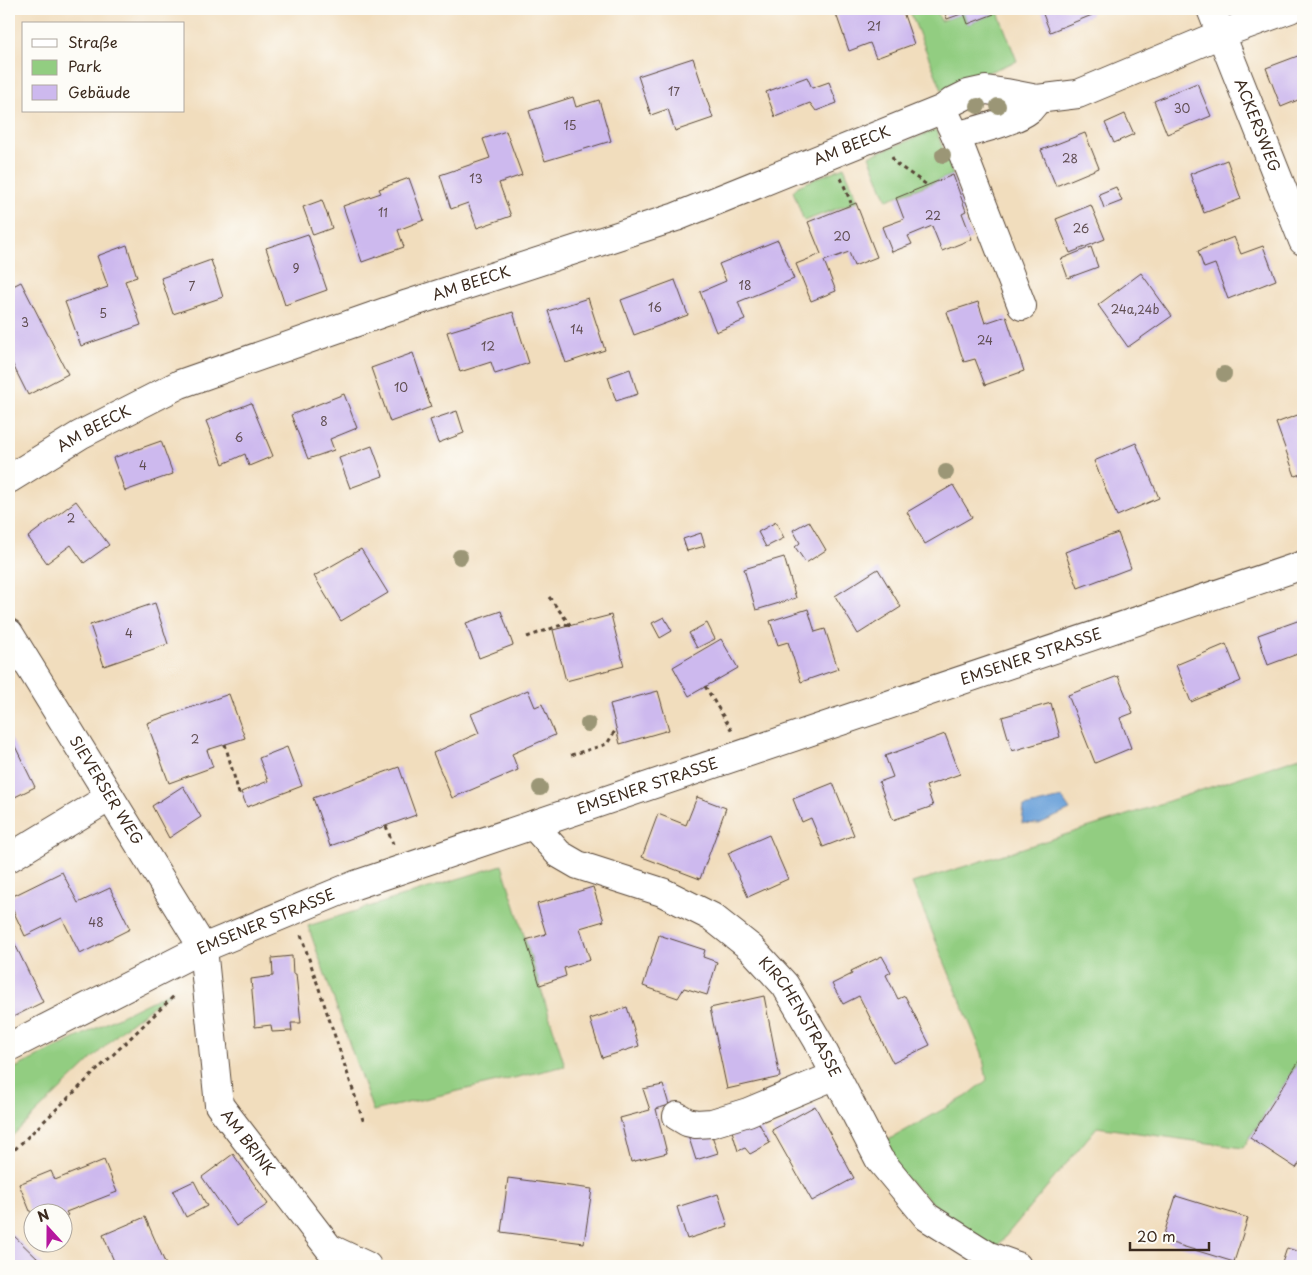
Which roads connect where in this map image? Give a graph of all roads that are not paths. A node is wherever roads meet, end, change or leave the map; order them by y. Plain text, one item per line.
1 (1212, 9) edge
2 (1290, 9) edge
3 (1221, 34) junction
4 (1037, 99) junction
5 (943, 109) junction
6 (956, 136) junction
7 (1303, 241) edge
8 (1022, 306) dead end
9 (9, 479) edge
10 (1303, 565) edge
11 (9, 633) edge
12 (110, 797) junction
13 (532, 825) junction
14 (9, 858) edge
15 (203, 948) junction
16 (9, 1047) edge
17 (836, 1075) junction
18 (677, 1116) dead end
19 (367, 1266) edge
20 (1017, 1266) edge

1 - 3 street, ACKERSWEG
2 - 3 street, AM BEECK
3 - 4 street, AM BEECK
3 - 7 street, ACKERSWEG
4 - 5 street, AM BEECK
4 - 6 street
5 - 6 street
5 - 9 street, AM BEECK
6 - 8 street
10 - 13 street, EMSENER STRASSE
11 - 12 street, SIEVERSER WEG
12 - 14 street
12 - 15 street, SIEVERSER WEG
13 - 15 street, EMSENER STRASSE
13 - 17 street, KIRCHENSTRASSE
15 - 16 street, EMSENER STRASSE
15 - 19 street, AM BRINK
17 - 18 street
17 - 20 street, KIRCHENSTRASSE

